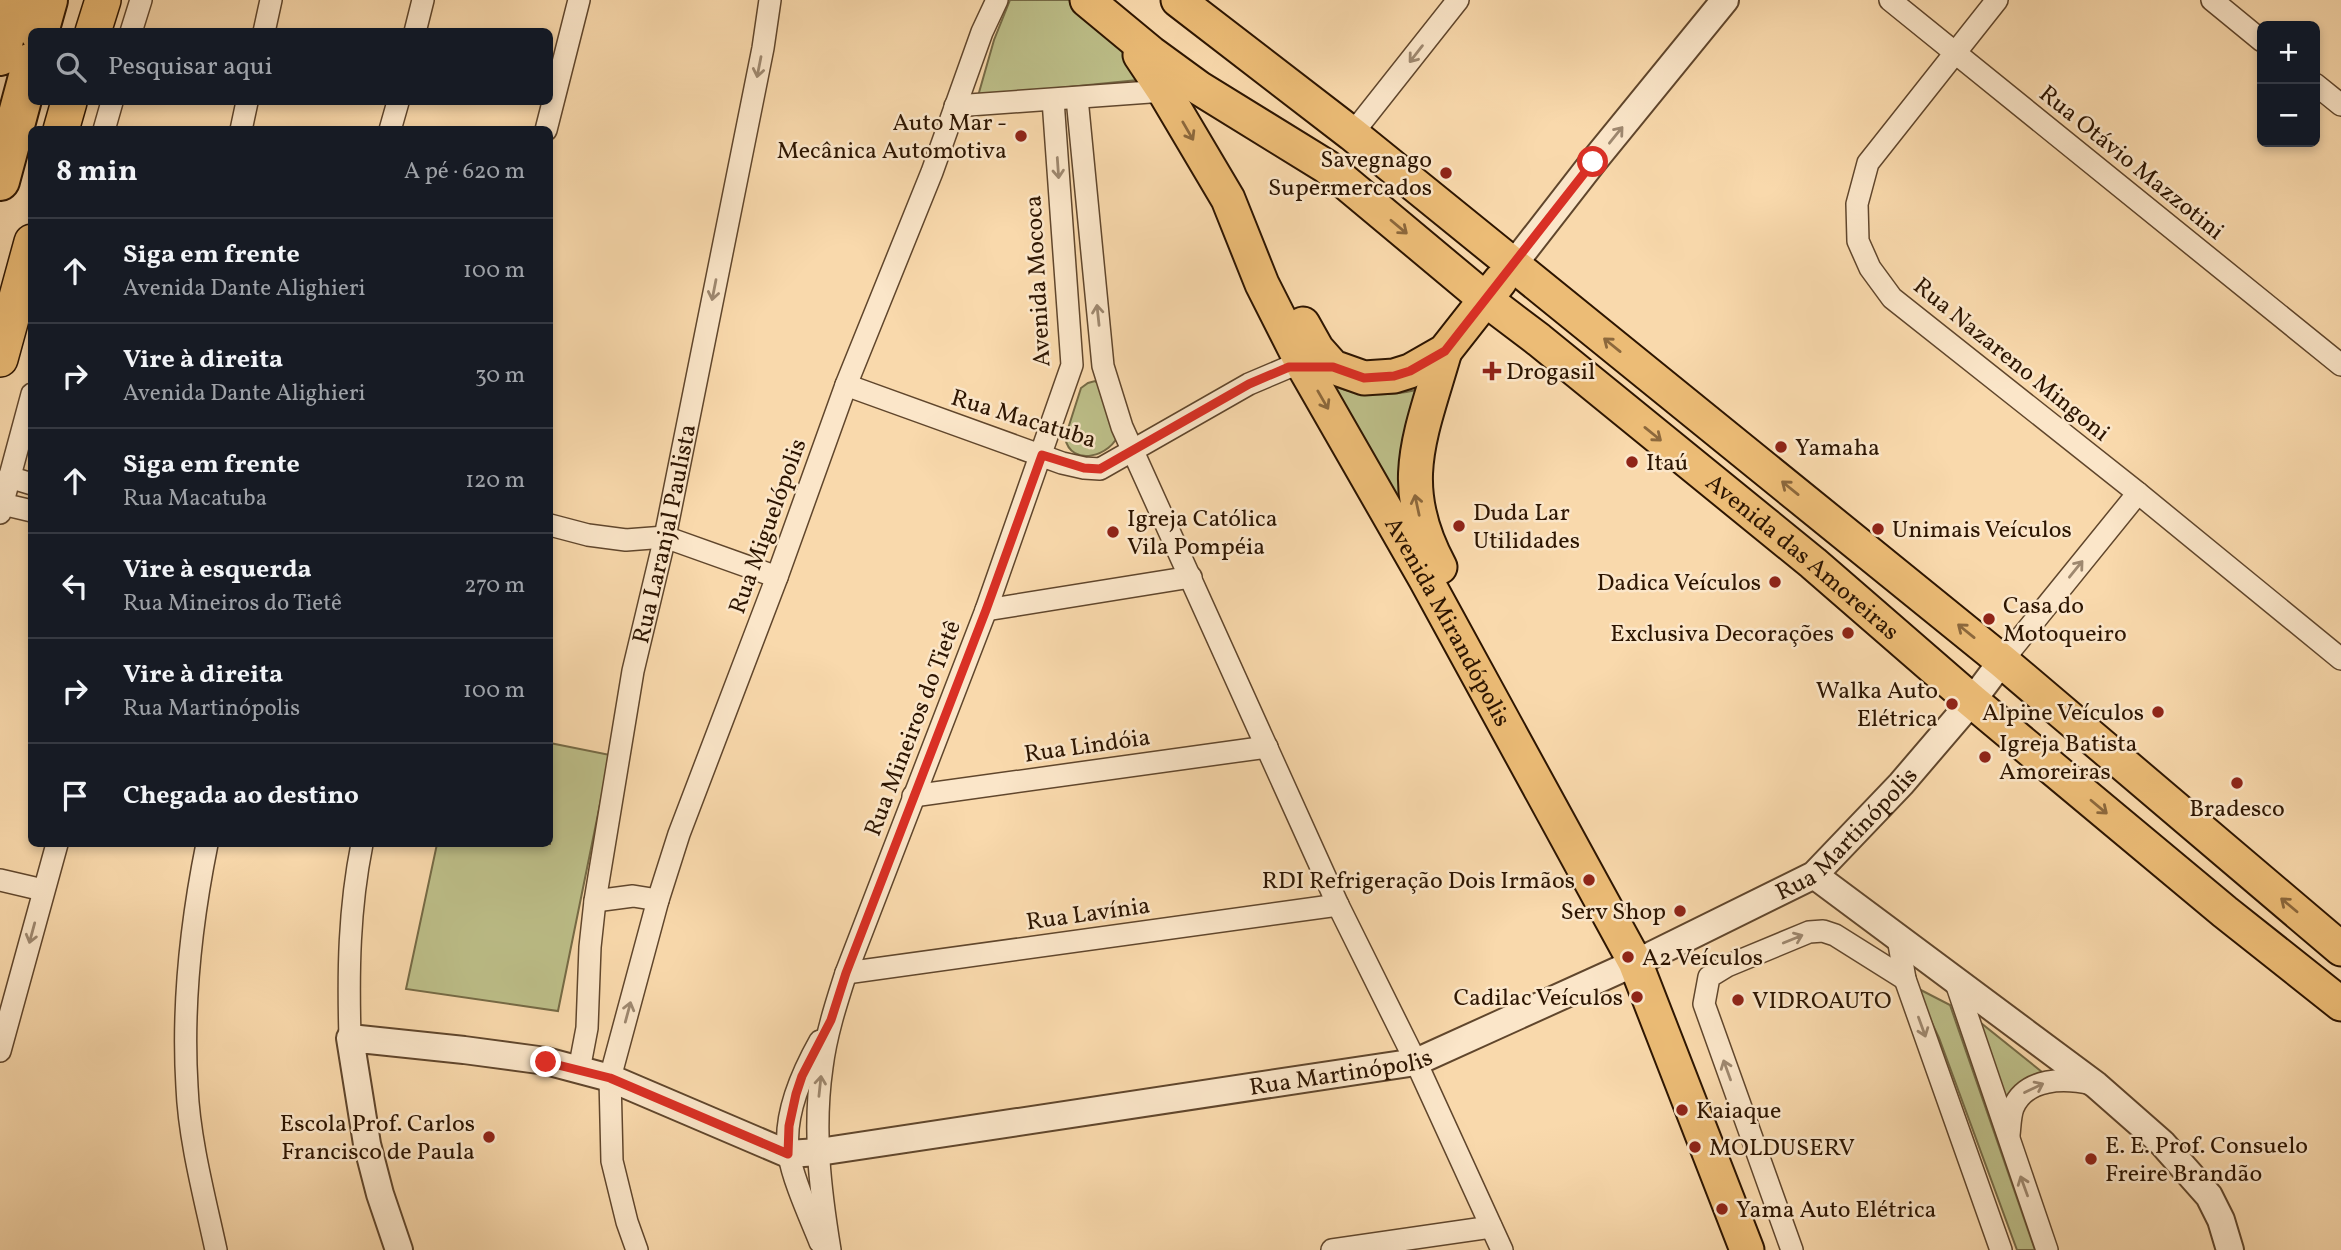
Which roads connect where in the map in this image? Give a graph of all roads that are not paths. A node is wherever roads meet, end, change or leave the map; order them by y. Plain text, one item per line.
1 (14, 0) edge
2 (48, 0) edge
3 (103, 0) edge
4 (141, 0) edge
5 (271, 0) edge
6 (424, 0) edge
7 (579, 0) edge
8 (770, 0) edge
9 (997, 0) edge
10 (1458, 0) edge
11 (1726, 0) edge
12 (1890, 0) edge
13 (1997, 0) edge
14 (2212, 0) edge
15 (1190, 3) edge
16 (1097, 8) edge
17 (41, 28) edge
18 (94, 28) edge
19 (132, 28) edge
20 (265, 28) edge
21 (416, 28) edge
22 (2257, 37) edge
23 (1954, 52) junction
24 (0, 56) edge
25 (28, 77) edge
26 (2316, 84) edge
27 (1164, 91) junction
28 (1077, 98) junction
29 (1053, 100) junction
30 (553, 102) edge
31 (68, 105) edge
32 (111, 105) edge
33 (246, 105) edge
34 (397, 105) edge
35 (552, 105) edge
36 (2341, 105) edge
37 (955, 106) junction
38 (62, 126) edge
39 (105, 126) edge
40 (242, 126) edge
41 (391, 126) edge
42 (547, 126) edge
43 (1352, 134) junction
44 (0, 181) edge
45 (28, 257) edge
46 (1513, 265) junction
47 (1485, 299) junction
48 (1445, 351) junction
49 (0, 359) edge
50 (1072, 365) junction
51 (2341, 365) edge
52 (1104, 366) junction
53 (1318, 367) junction
54 (846, 385) junction
55 (28, 408) edge
56 (1132, 452) junction
57 (1042, 455) junction
58 (9, 477) junction
59 (28, 483) edge
60 (2138, 493) junction
61 (1, 508) edge
62 (28, 511) edge
63 (553, 526) edge
64 (665, 537) junction
65 (777, 577) junction
66 (1191, 577) junction
67 (986, 610) junction
68 (2341, 659) edge
69 (2003, 661) junction
70 (1972, 701) junction
71 (1267, 747) junction
72 (913, 796) junction
73 (56, 847) edge
74 (207, 847) edge
75 (361, 847) edge
76 (1814, 875) junction
77 (0, 880) edge
78 (43, 890) junction
79 (658, 900) junction
80 (595, 901) junction
81 (1338, 905) junction
82 (1898, 938) junction
83 (2341, 949) edge
84 (1644, 959) junction
85 (846, 973) junction
86 (1905, 979) junction
87 (1955, 980) junction
88 (2341, 1004) edge
89 (831, 1020) junction
90 (349, 1038) junction
91 (0, 1051) edge
92 (1416, 1062) junction
93 (579, 1070) junction
94 (610, 1078) junction
95 (2096, 1085) junction
96 (2008, 1141) junction
97 (819, 1152) junction
98 (788, 1154) junction
99 (1491, 1227) junction
100 (216, 1250) edge
101 (399, 1250) edge
102 (637, 1250) edge
103 (823, 1250) edge
104 (830, 1250) edge
105 (1332, 1250) edge
106 (1502, 1250) edge
107 (1747, 1250) edge
108 (1767, 1250) edge
109 (1792, 1250) edge
110 (2001, 1250) edge
111 (2047, 1250) edge
112 (2230, 1250) edge

1 - 24 highway
2 - 17 highway
3 - 18 highway
4 - 19 street
5 - 20 street
6 - 21 street
7 - 30 street
8 -> 64 street, Rua Laranjal Paulista
9 - 37 street, Rua Miguelópolis
10 -> 43 street
46 -> 11 street
12 - 23 street, Rua Otávio Mazzotini
13 - 23 street, Rua Nazareno Mingoni
14 - 22 street
15 - 43 main road, Avenida das Amoreiras
16 - 27 main road, Avenida Mirandópolis
16 -> 47 main road, Avenida das Amoreiras
23 - 51 street, Rua Otávio Mazzotini
23 - 60 street, Rua Nazareno Mingoni
25 - 44 highway
26 - 36 street
27 - 28 street
27 -> 53 main road, Avenida Mirandópolis
28 - 29 street
52 -> 28 street
29 - 37 street
29 -> 50 street, Avenida Mococa
31 - 38 highway
32 - 39 street
33 - 40 street
34 - 41 street
35 - 42 street
37 - 54 street, Rua Miguelópolis
43 - 46 main road, Avenida das Amoreiras
45 - 49 highway
46 - 47 main road
69 -> 46 main road, Avenida das Amoreiras
47 - 48 main road
47 -> 70 main road, Avenida das Amoreiras
48 - 53 main road
84 -> 48 main road, Avenida Mirandópolis
50 - 52 street
50 - 57 street, Avenida Mococa
52 - 56 street
53 - 56 street, Rua Macatuba
53 -> 84 main road, Avenida Mirandópolis
54 - 57 street, Rua Macatuba
54 - 65 street, Rua Miguelópolis
55 - 58 street
56 - 57 street, Rua Macatuba
56 - 66 street
57 - 67 street, Rua Mineiros do Tietê
58 - 59 street
58 - 61 street
60 - 68 street, Rua Nazareno Mingoni
69 -> 60 street, Rua Martinópolis
61 - 62 street
63 - 64 street
64 - 65 street
64 - 80 street, Rua Laranjal Paulista
65 - 79 street, Rua Miguelópolis
66 - 67 street
66 - 71 street
67 - 72 street, Rua Mineiros do Tietê
69 - 70 street, Rua Martinópolis
83 -> 69 main road, Avenida das Amoreiras
70 - 76 street, Rua Martinópolis
70 -> 88 main road, Avenida das Amoreiras
71 - 72 street, Rua Lindóia
71 - 81 street
72 - 85 street, Rua Mineiros do Tietê
73 - 78 street
74 - 100 street
75 - 90 street
76 - 82 street
76 - 84 street, Rua Martinópolis
77 - 78 street
78 -> 91 street
79 - 80 street
94 -> 79 street, Rua Miguelópolis
80 - 93 street, Rua Laranjal Paulista
81 - 85 street, Rua Lavínia
81 - 92 street
82 - 86 street
82 - 87 street
84 - 92 street, Rua Martinópolis
84 - 107 main road, Avenida Mirandópolis
84 - 108 main road, Avenida Mirandópolis
85 - 89 street, Rua Mineiros do Tietê
109 -> 86 street
86 -> 110 street
87 - 95 street
87 - 96 street
97 -> 89 street, Rua Mineiros do Tietê
89 - 98 street, Rua Mineiros do Tietê
90 - 93 street, Rua Martinópolis
90 - 101 street
92 - 97 street, Rua Martinópolis
92 - 99 street
93 - 94 street, Rua Martinópolis
94 - 98 street, Rua Martinópolis
94 - 102 street, Rua Miguelópolis
96 -> 95 street
95 - 112 street
111 -> 96 street
97 - 98 street, Rua Martinópolis
97 - 104 street, Rua Mineiros do Tietê
98 - 103 street, Rua Mineiros do Tietê
99 - 105 street
99 - 106 street

